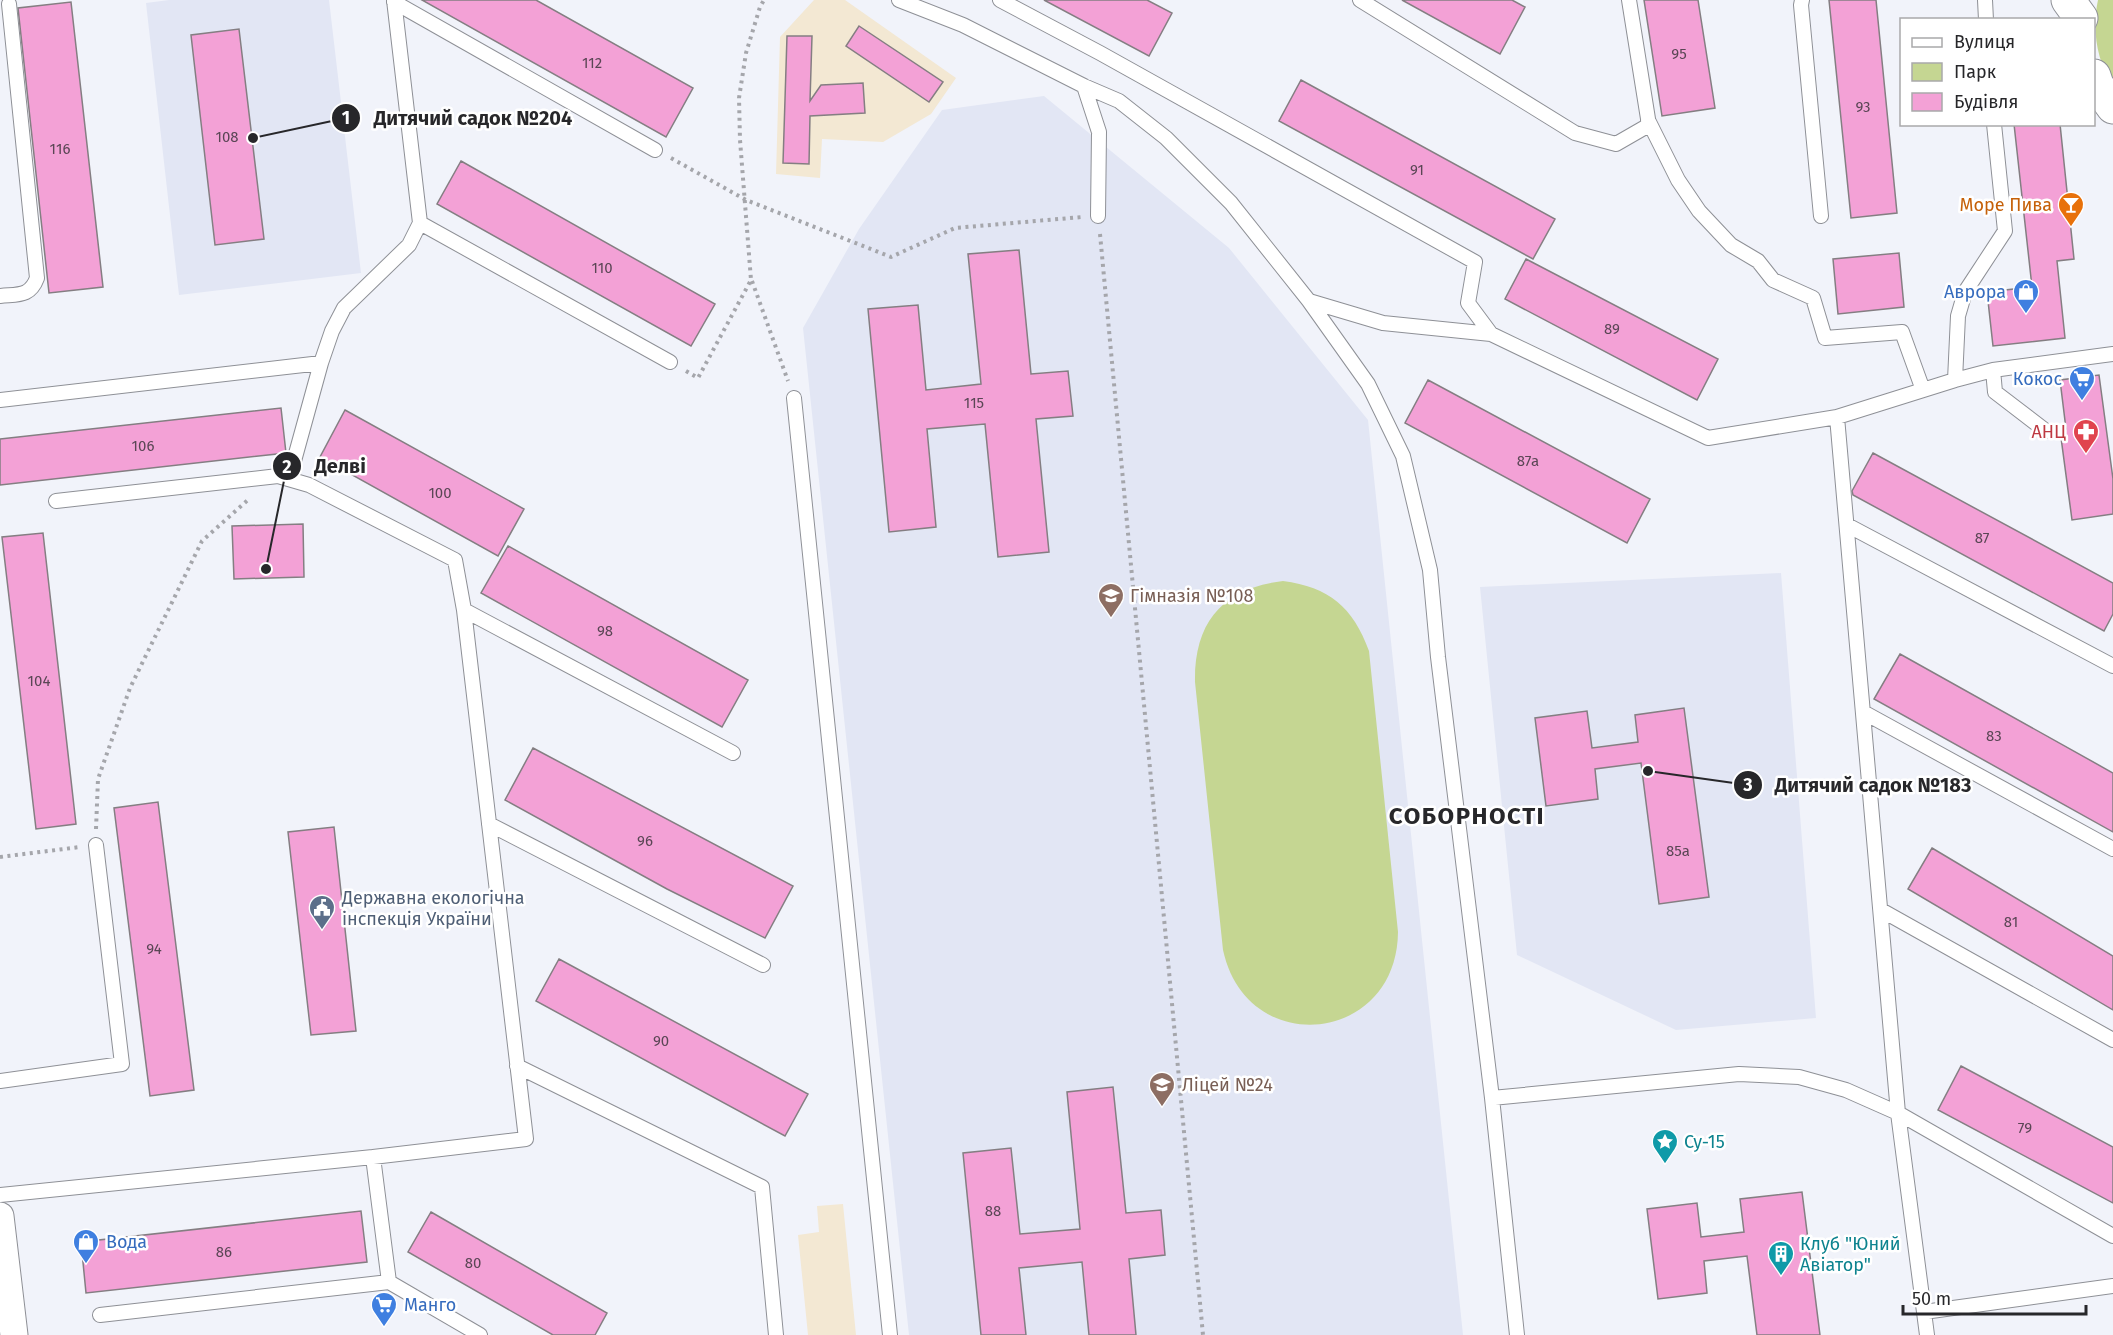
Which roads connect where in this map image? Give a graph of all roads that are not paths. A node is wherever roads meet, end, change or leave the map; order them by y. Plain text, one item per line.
1 (899, 0) edge
2 (1000, 0) edge
3 (1360, 0) edge
4 (1629, 0) edge
5 (1802, 0) edge
6 (1985, 0) edge
7 (394, 1) edge
8 (9, 4) dead end
9 (1986, 18) edge
10 (2095, 79) edge
11 (1084, 86) junction
12 (2113, 106) edge
13 (1648, 120) junction
14 (1994, 126) edge
15 (655, 150) road end
16 (1098, 216) road end
17 (1821, 216) dead end
18 (420, 223) junction
19 (0, 296) edge
20 (1309, 301) junction
21 (1491, 334) junction
22 (2113, 354) edge
23 (670, 362) road end
24 (321, 363) junction
25 (1993, 370) junction
26 (1955, 380) junction
27 (1923, 390) junction
28 (794, 398) road end
29 (0, 400) edge
30 (1837, 417) junction
31 (2046, 431) dead end
32 (289, 479) junction
33 (56, 501) dead end
34 (1847, 525) junction
35 (464, 610) junction
36 (2113, 666) edge
37 (1863, 712) junction
38 (733, 753) dead end
39 (489, 824) junction
40 (96, 845) road end
41 (2113, 849) edge
42 (1881, 910) junction
43 (763, 964) dead end
44 (2113, 1040) edge
45 (518, 1066) junction
46 (0, 1082) edge
47 (1492, 1098) junction
48 (1898, 1113) junction
49 (373, 1157) junction
50 (0, 1195) edge
51 (0, 1216) edge
52 (2113, 1236) edge
53 (389, 1282) junction
54 (2113, 1286) edge
55 (1924, 1312) junction
56 (100, 1315) dead end
57 (14, 1335) edge
58 (480, 1335) edge
59 (776, 1335) edge
60 (890, 1335) edge
61 (1517, 1335) edge
62 (1927, 1335) edge

1 - 11 lane
2 - 21 lane
3 - 13 lane
4 - 13 lane
5 - 17 lane
6 - 9 lane
7 - 15 lane
7 - 18 lane
8 - 19 lane
10 - 12 main road
11 - 16 lane
11 - 20 lane
13 - 27 lane
14 - 26 lane
18 - 23 lane
18 - 24 lane
20 - 21 lane
20 - 47 lane
21 - 30 lane
22 - 25 lane
24 - 29 lane
24 - 32 lane
25 - 26 lane
25 - 31 lane
26 - 27 lane
27 - 30 lane
28 - 60 lane
30 - 34 lane
32 - 33 lane
32 - 35 lane
34 - 36 lane
34 - 37 lane
35 - 38 lane
35 - 39 lane
37 - 41 lane
37 - 42 lane
39 - 43 lane
39 - 45 lane
40 - 46 lane
42 - 44 lane
42 - 48 lane
45 - 49 lane
45 - 59 lane
47 - 48 lane
47 - 61 lane
48 - 52 lane
48 - 55 lane
49 - 50 lane
49 - 53 lane
51 - 57 street
53 - 56 lane
53 - 58 lane
54 - 55 lane
55 - 62 lane

